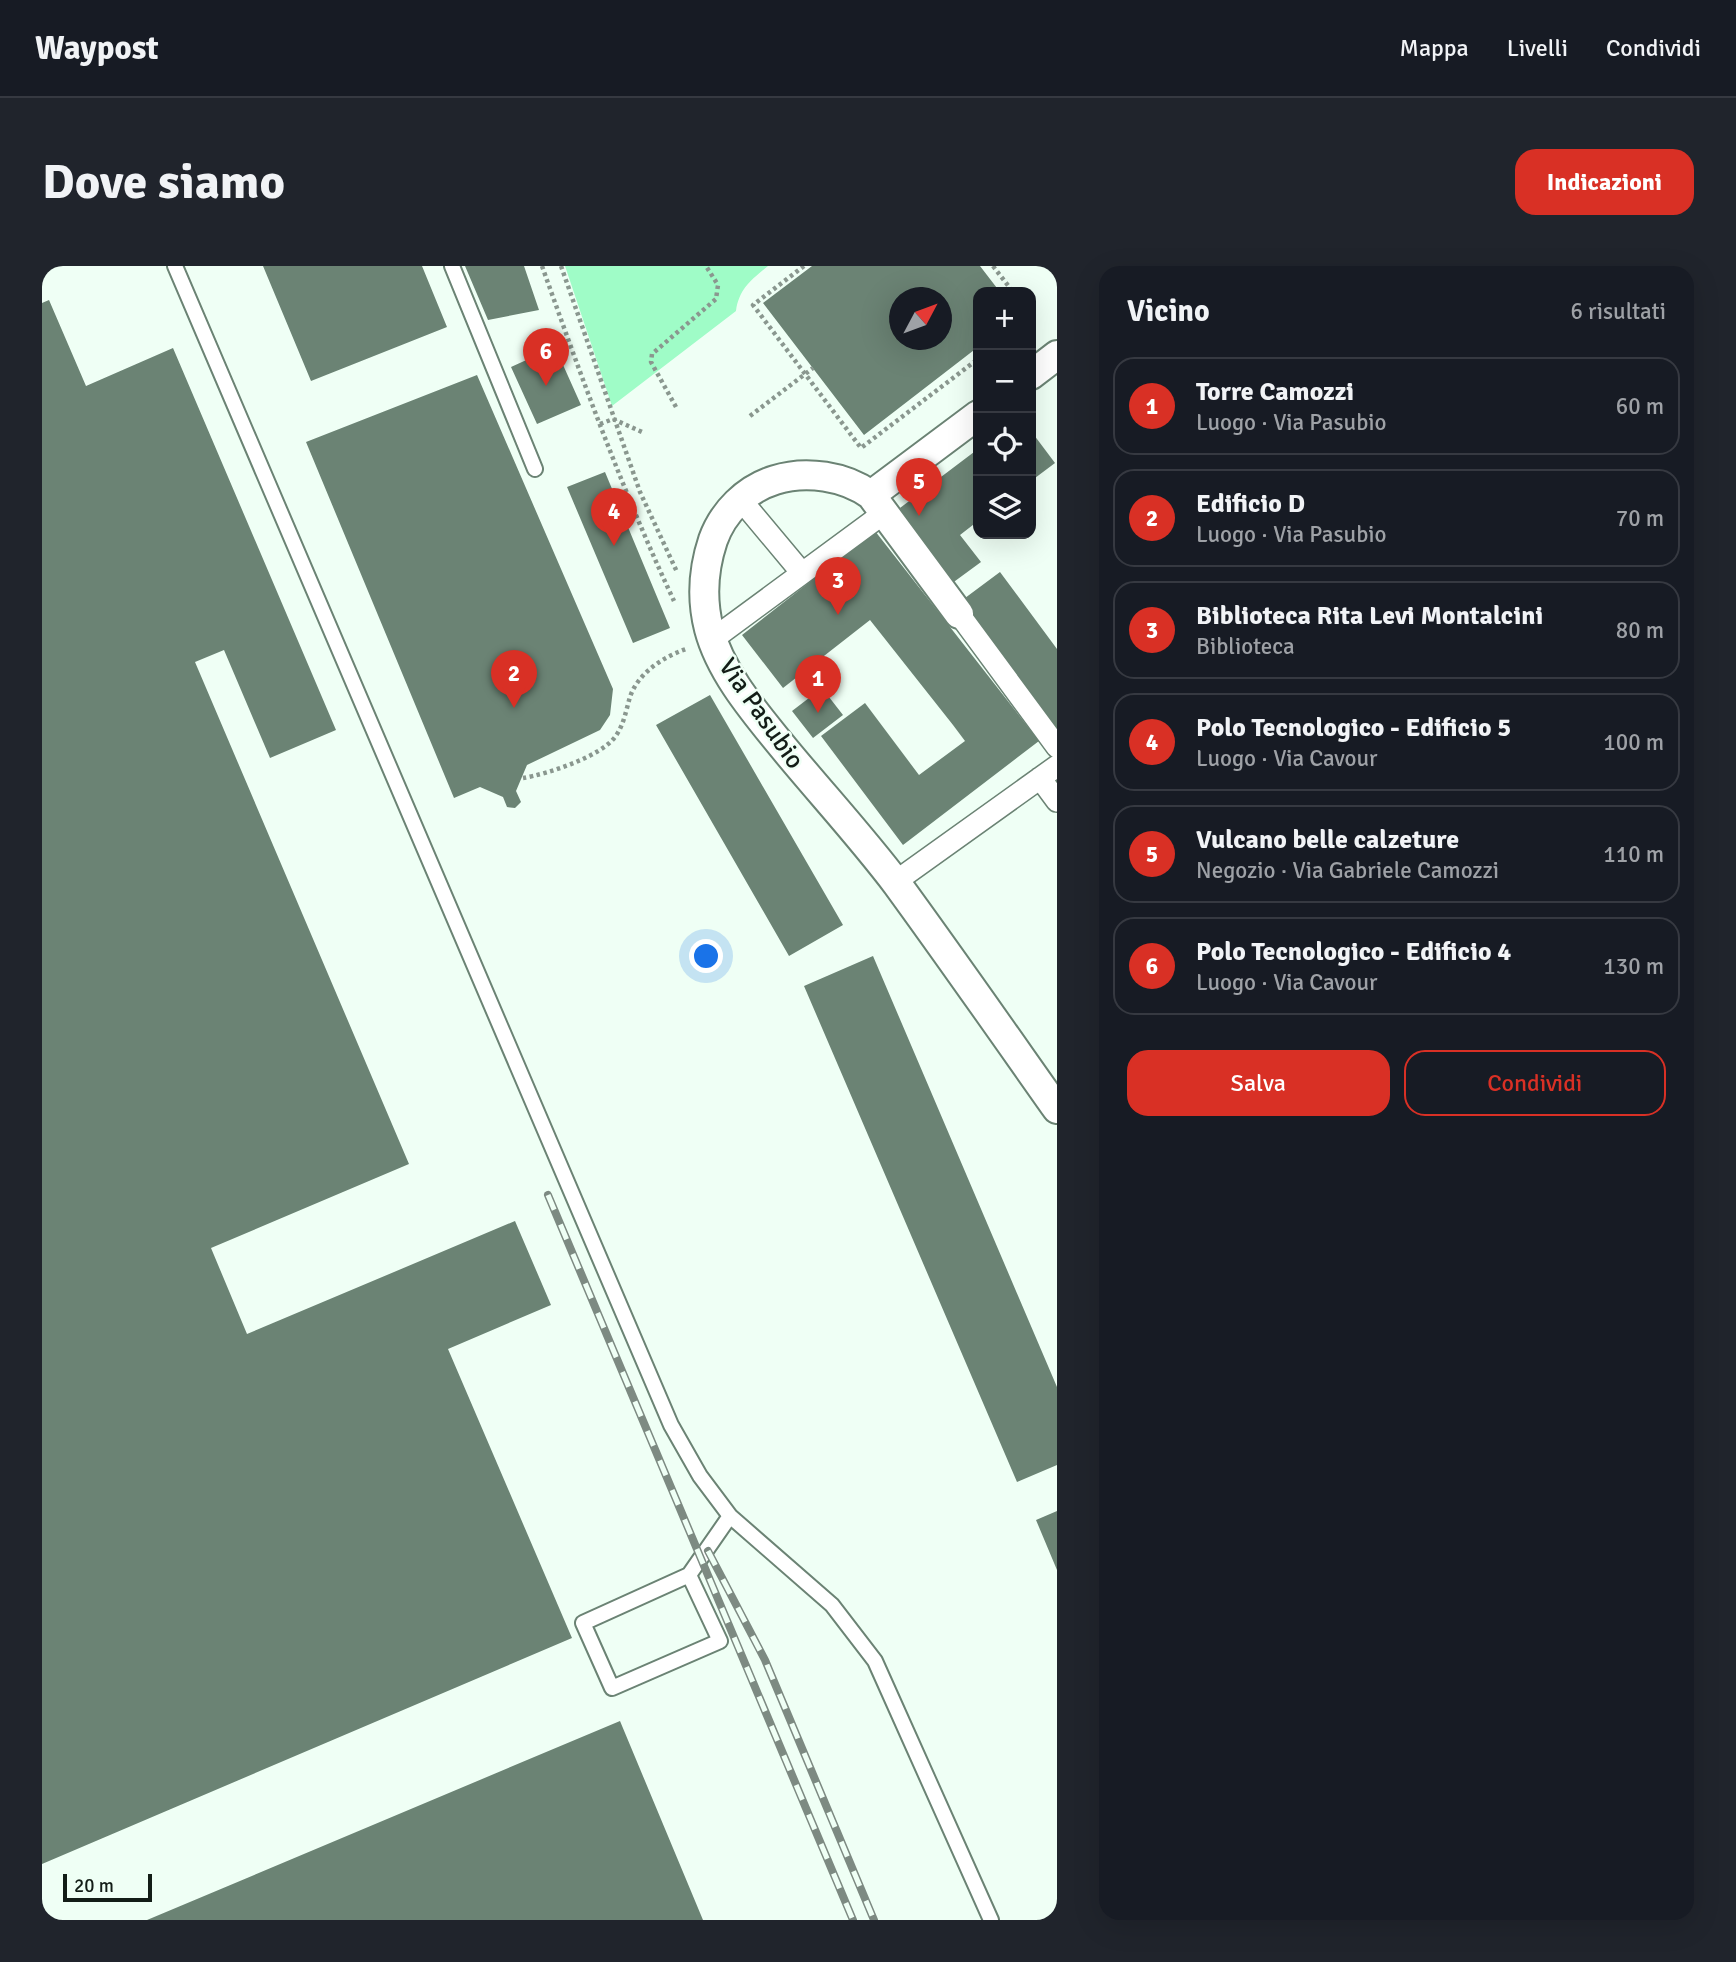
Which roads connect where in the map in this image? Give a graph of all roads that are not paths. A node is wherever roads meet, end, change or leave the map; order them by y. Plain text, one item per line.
1 (175, 266) edge
2 (452, 266) edge
3 (1057, 355) edge
4 (1036, 371) edge
5 (973, 419) edge
6 (535, 469) dead end
7 (741, 499) junction
8 (878, 504) junction
9 (802, 573) junction
10 (959, 614) joint
11 (711, 635) junction
12 (1057, 747) edge
13 (1048, 772) edge
14 (1057, 801) edge
15 (895, 882) junction
16 (1057, 1109) edge
17 (730, 1516) junction
18 (690, 1575) junction
19 (991, 1920) edge

1 - 17 lane
2 - 6 lane
3 - 4 street
5 - 8 street
7 - 8 street
7 - 9 street
7 - 11 street, Via Pasubio
8 - 9 street
8 - 10 street
9 - 11 street
10 - 12 street
11 - 15 street, Via Pasubio
13 - 14 street
13 - 15 street
15 - 16 street, Via Pasubio
17 - 18 lane
17 - 19 lane
18 - 18 lane

